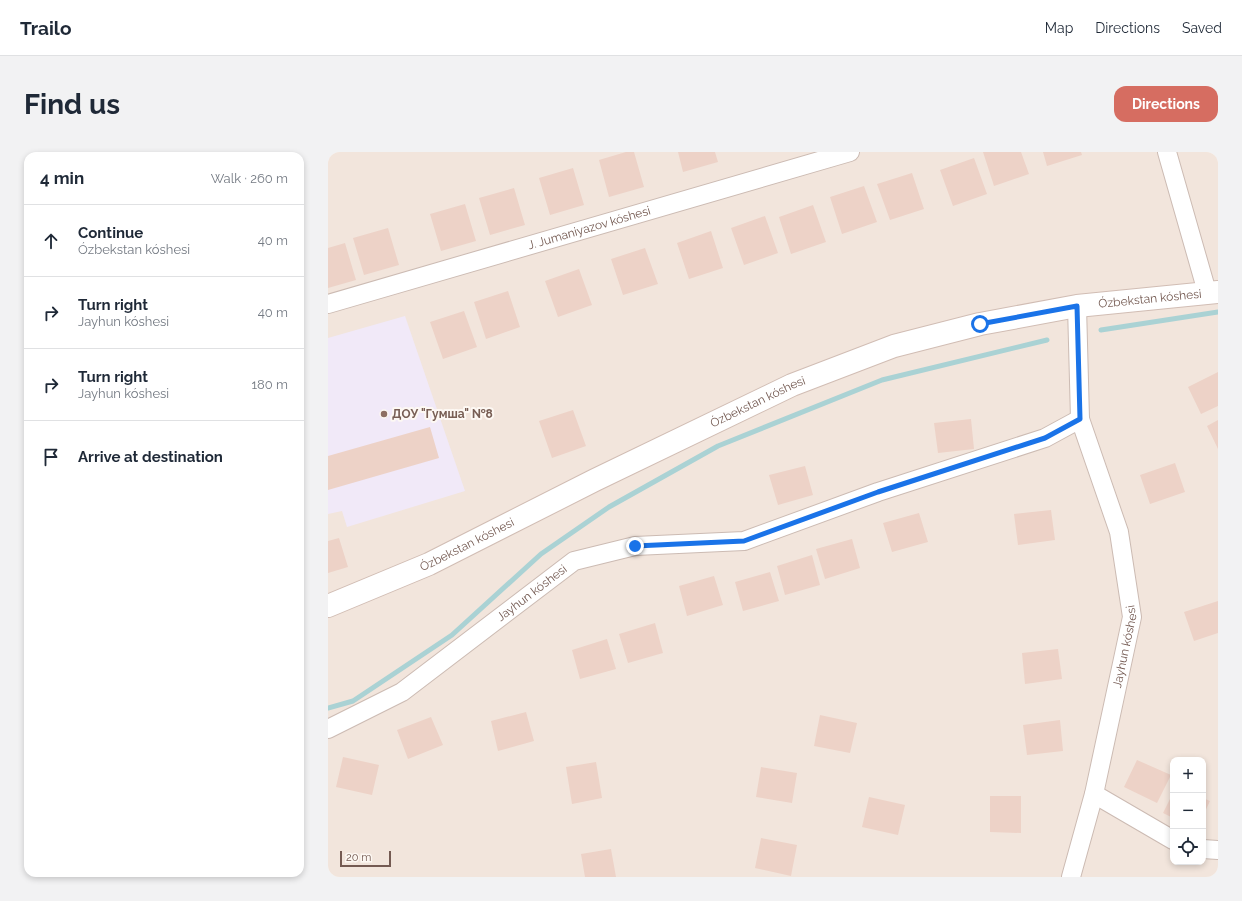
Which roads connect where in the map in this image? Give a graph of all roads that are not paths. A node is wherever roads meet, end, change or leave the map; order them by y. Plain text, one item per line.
1 (850, 152) edge
2 (1166, 152) edge
3 (1213, 292) edge
4 (328, 304) edge
5 (1077, 306) junction
6 (1080, 419) junction
7 (328, 606) edge
8 (328, 729) edge
9 (1094, 794) junction
10 (1170, 838) edge
11 (1206, 849) edge
12 (1218, 850) edge
13 (1071, 877) edge

1 - 4 street, J. Jumaniyazov kóshesi
2 - 3 street
3 - 5 street, Ózbekstan kóshesi
5 - 6 street, Jayhun kóshesi
5 - 7 street, Ózbekstan kóshesi
6 - 8 street, Jayhun kóshesi
6 - 9 street, Jayhun kóshesi
9 - 10 street
9 - 13 street, Jayhun kóshesi
11 - 12 street

